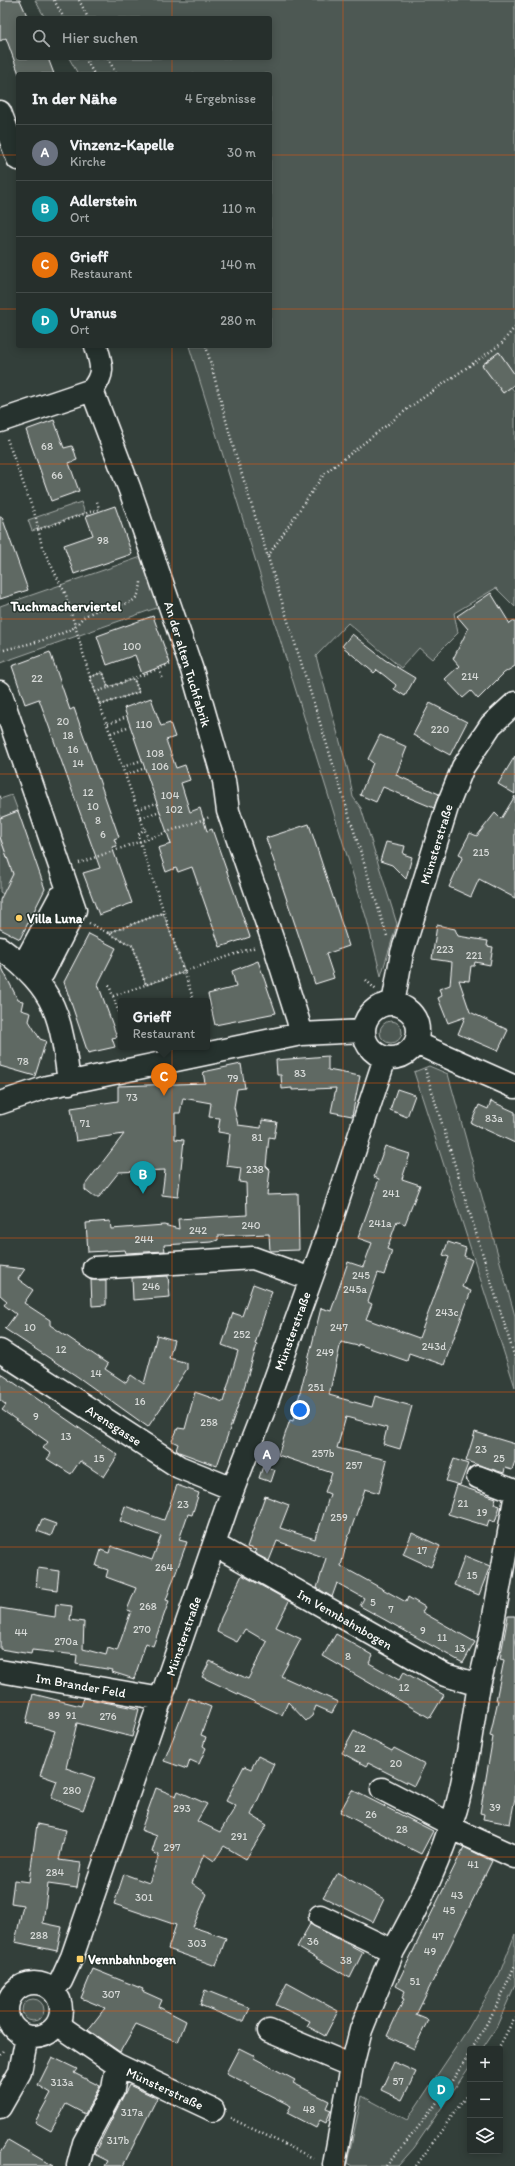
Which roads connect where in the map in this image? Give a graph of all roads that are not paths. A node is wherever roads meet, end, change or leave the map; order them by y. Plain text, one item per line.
1 (0, 112) edge
2 (16, 154) edge
3 (96, 348) edge
4 (92, 390) junction
5 (4, 430) edge
6 (0, 692) edge
7 (515, 703) edge
8 (69, 893) junction
9 (0, 948) edge
10 (29, 971) junction
11 (389, 997) junction
12 (364, 1031) junction
13 (301, 1034) junction
14 (421, 1051) junction
15 (385, 1058) junction
16 (69, 1082) junction
17 (515, 1087) edge
18 (0, 1103) edge
19 (94, 1268) dead end
20 (311, 1279) junction
21 (0, 1351) edge
22 (478, 1477) dead end
23 (233, 1488) junction
24 (515, 1491) edge
25 (515, 1499) edge
26 (215, 1545) junction
27 (0, 1671) edge
28 (479, 1685) junction
29 (162, 1699) junction
30 (382, 1789) dead end
31 (450, 1826) junction
32 (515, 1857) edge
33 (320, 1916) dead end
34 (393, 1951) junction
35 (53, 1990) junction
36 (4, 2002) edge
37 (57, 2024) junction
38 (269, 2031) dead end
39 (27, 2036) junction
40 (117, 2065) junction
41 (352, 2066) junction
42 (0, 2107) edge
43 (213, 2110) road end
44 (325, 2162) edge
45 (78, 2166) edge

1 - 2 street
3 - 4 street
4 - 5 street
4 - 13 street, An der alten Tuchfabrik
6 - 8 street
7 - 11 street, Münsterstraße
8 - 10 street
8 - 10 street
9 - 10 street
10 - 16 street
11 - 12 street
11 - 14 street
12 - 13 street
12 - 15 street
13 - 16 street
14 - 15 street
14 - 17 street
15 - 20 street, Münsterstraße
16 - 18 street
19 - 20 street, Münsterstraße
20 - 23 street, Münsterstraße
21 - 23 street, Arensgasse
22 - 24 street
23 - 26 street, Münsterstraße
25 - 28 street
26 - 28 street, Im Vennbahnbogen
26 - 29 street, Münsterstraße
27 - 29 street, Im Brander Feld
28 - 31 street
29 - 35 street, Münsterstraße
30 - 31 street
31 - 32 street
31 - 34 street
33 - 34 street
34 - 41 street
35 - 36 street
35 - 37 street
36 - 39 street
37 - 39 street
37 - 40 street, Münsterstraße
38 - 41 street
39 - 42 street
40 - 43 street, Münsterstraße
40 - 45 street, Münsterstraße
41 - 44 street

